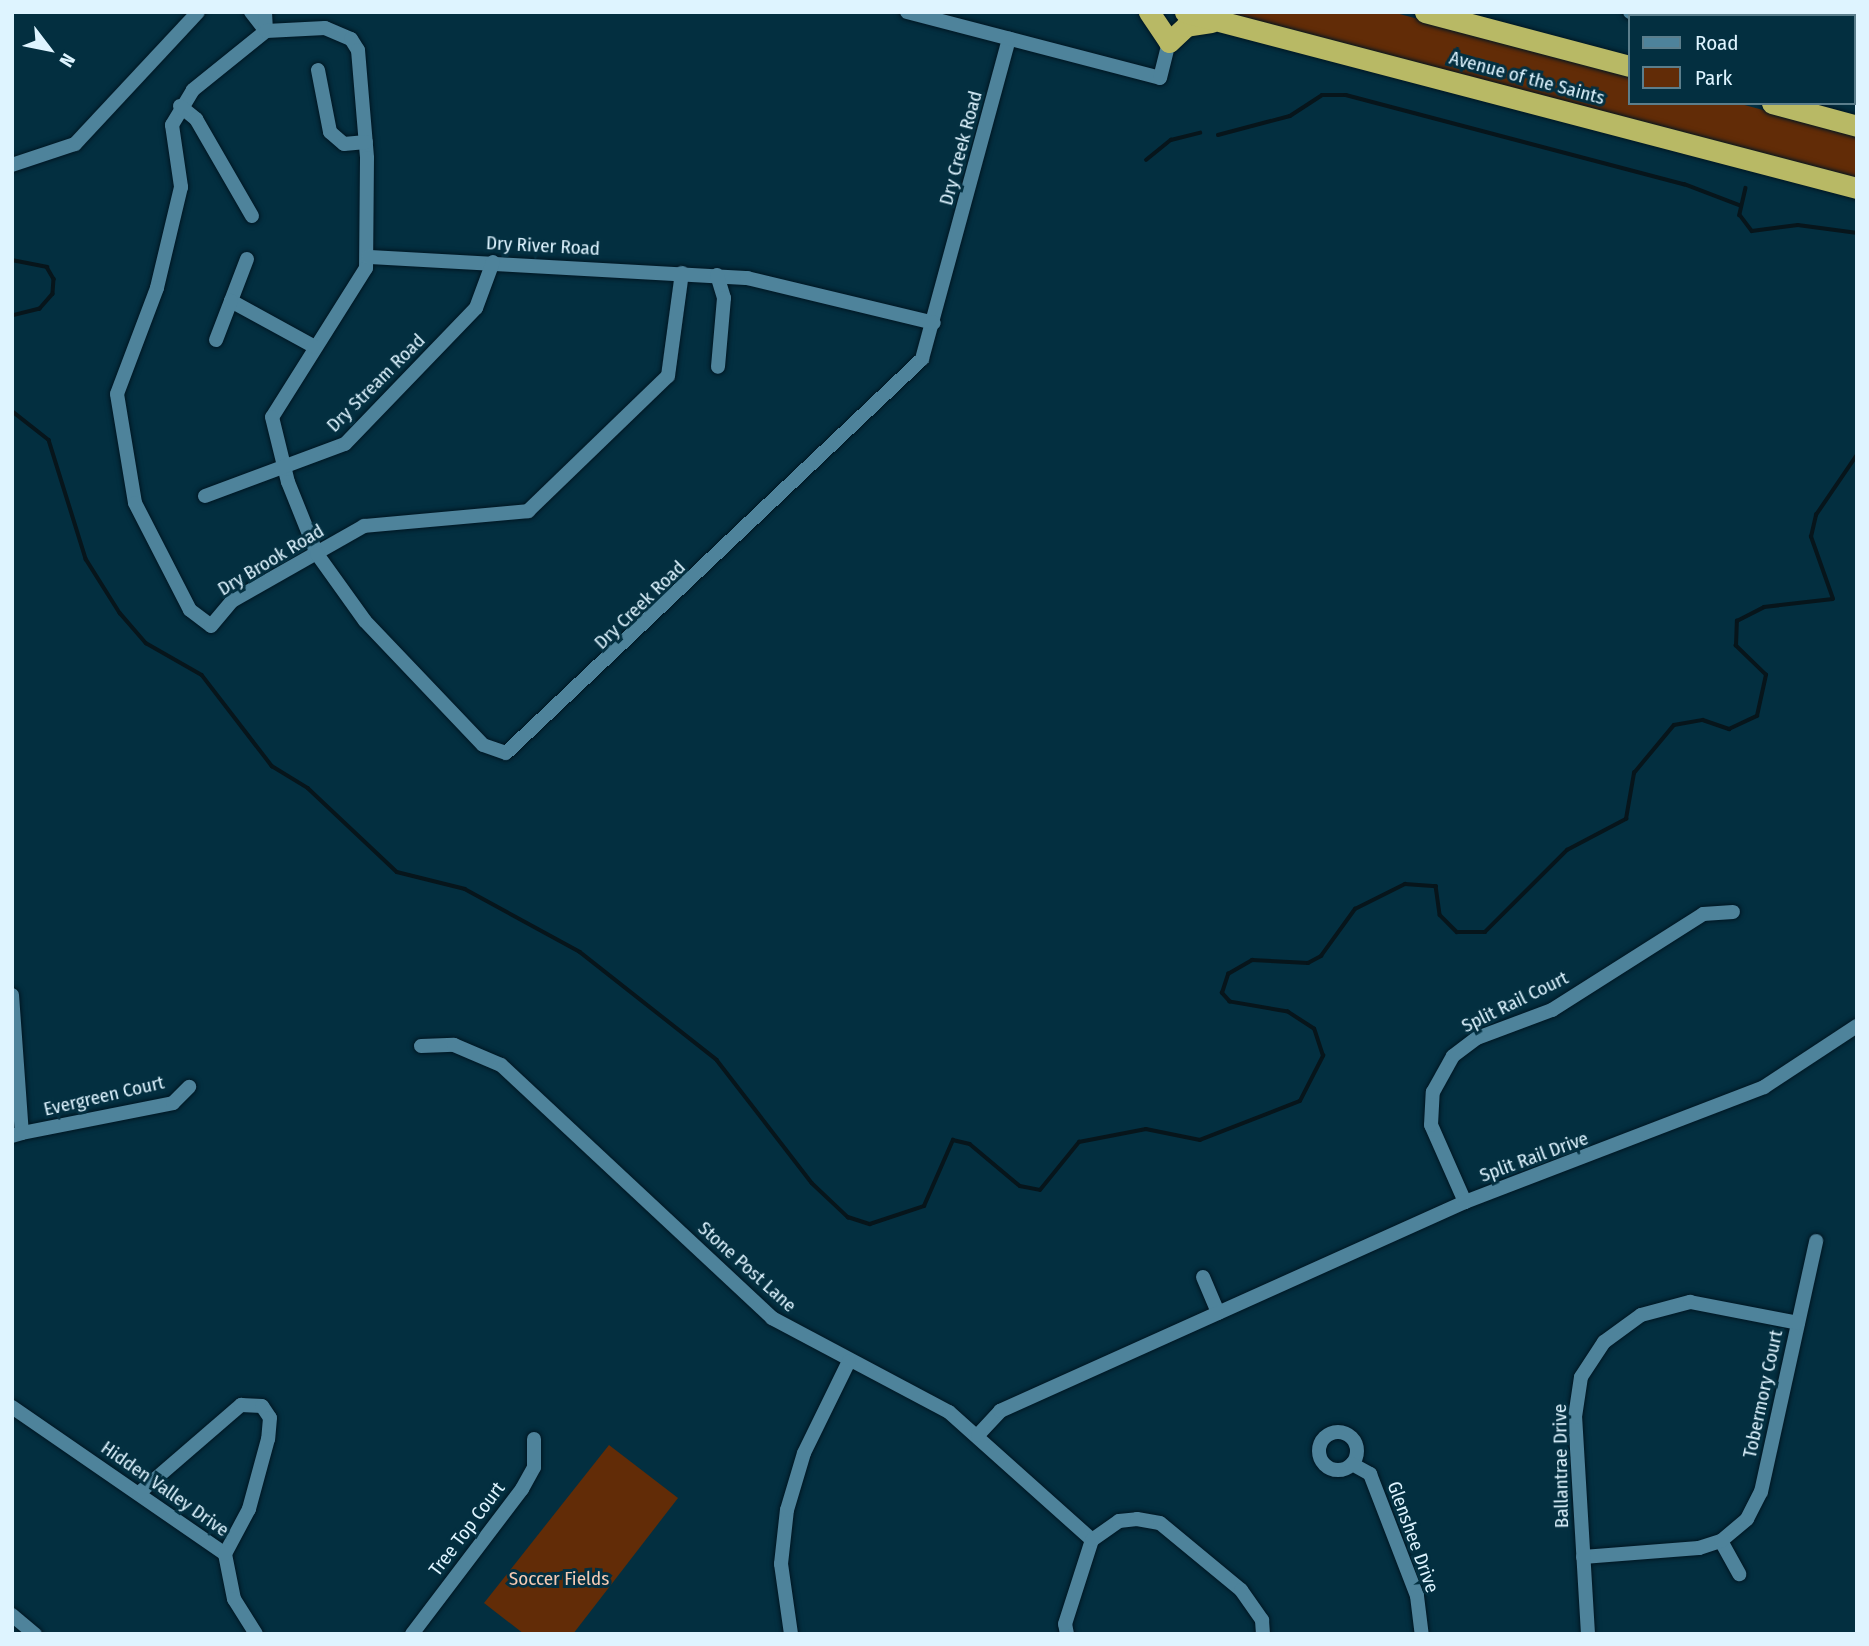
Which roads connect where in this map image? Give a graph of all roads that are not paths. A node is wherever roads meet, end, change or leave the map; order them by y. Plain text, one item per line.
1 (198, 12) edge
2 (251, 12) edge
3 (265, 12) edge
4 (907, 12) edge
5 (1149, 12) edge
6 (1185, 12) edge
7 (1425, 12) edge
8 (1219, 21) junction
9 (266, 31) junction
10 (1009, 39) junction
11 (1169, 42) junction
12 (1628, 66) edge
13 (318, 70) dead end
14 (1779, 105) edge
15 (180, 106) junction
16 (1857, 126) edge
17 (366, 142) junction
18 (12, 166) edge
19 (1857, 188) edge
20 (252, 216) dead end
21 (368, 257) junction
22 (247, 260) dead end
23 (493, 262) junction
24 (682, 273) junction
25 (717, 275) junction
26 (230, 300) junction
27 (933, 323) junction
28 (216, 340) dead end
29 (315, 347) junction
30 (718, 367) dead end
31 (283, 468) junction
32 (205, 496) dead end
33 (317, 554) junction
34 (1733, 912) dead end
35 (12, 995) edge
36 (1857, 1026) edge
37 (421, 1046) dead end
38 (189, 1087) dead end
39 (17, 1135) edge
40 (1465, 1202) junction
41 (1816, 1241) dead end
42 (1203, 1277) dead end
43 (1218, 1313) junction
44 (1798, 1323) junction
45 (849, 1362) junction
46 (12, 1406) edge
47 (978, 1435) junction
48 (534, 1439) dead end
49 (1352, 1464) dead end
50 (139, 1493) junction
51 (1091, 1540) junction
52 (1721, 1541) junction
53 (225, 1554) junction
54 (1583, 1557) junction
55 (1739, 1574) dead end
56 (12, 1615) edge
57 (35, 1634) edge
58 (256, 1634) edge
59 (412, 1634) edge
60 (791, 1634) edge
61 (1067, 1634) edge
62 (1263, 1634) edge
63 (1422, 1634) edge
64 (1587, 1634) edge

1 - 18 street
2 - 9 street
3 - 9 street
4 - 10 street
5 - 11 highway
6 - 8 highway, Avenue of the Saints
7 - 12 highway, Avenue of the Saints
8 - 11 highway
8 - 19 highway, Avenue of the Saints
9 - 15 street
9 - 17 street, Dry Creek Road
10 - 11 street
10 - 27 street, Dry Creek Road
13 - 17 street
14 - 16 highway
15 - 20 street
15 - 33 street, Dry Brook Road
17 - 21 street, Dry Creek Road
21 - 23 street, Dry River Road
21 - 29 street, Dry Creek Road
22 - 26 street
23 - 24 street, Dry River Road
23 - 31 street, Dry Stream Road
24 - 25 street, Dry River Road
24 - 33 street, Dry Brook Road
25 - 27 street, Dry River Road
25 - 30 street
26 - 28 street
26 - 29 street
27 - 33 street, Dry Creek Road
29 - 31 street, Dry Creek Road
31 - 32 street, Dry Stream Road
31 - 33 street, Dry Creek Road
34 - 40 street, Split Rail Court
35 - 39 street
36 - 40 street, Split Rail Drive
37 - 45 street, Stone Post Lane
38 - 39 street, Evergreen Court
40 - 43 street, Split Rail Drive
41 - 44 street, Tobermory Court
42 - 43 street
43 - 47 street, Split Rail Drive
44 - 52 street, Tobermory Court
44 - 54 street, Ballantrae Drive
45 - 47 street, Stone Post Lane
45 - 60 street
46 - 50 street, Hidden Valley Drive
47 - 51 street, Stone Post Lane
48 - 59 street, Tree Top Court
49 - 63 street, Glenshee Drive
50 - 53 street, Hidden Valley Drive
50 - 53 street
51 - 61 street
51 - 62 street
52 - 54 street
52 - 55 street
53 - 58 street, Hidden Valley Drive
54 - 64 street, Ballantrae Drive
56 - 57 street

